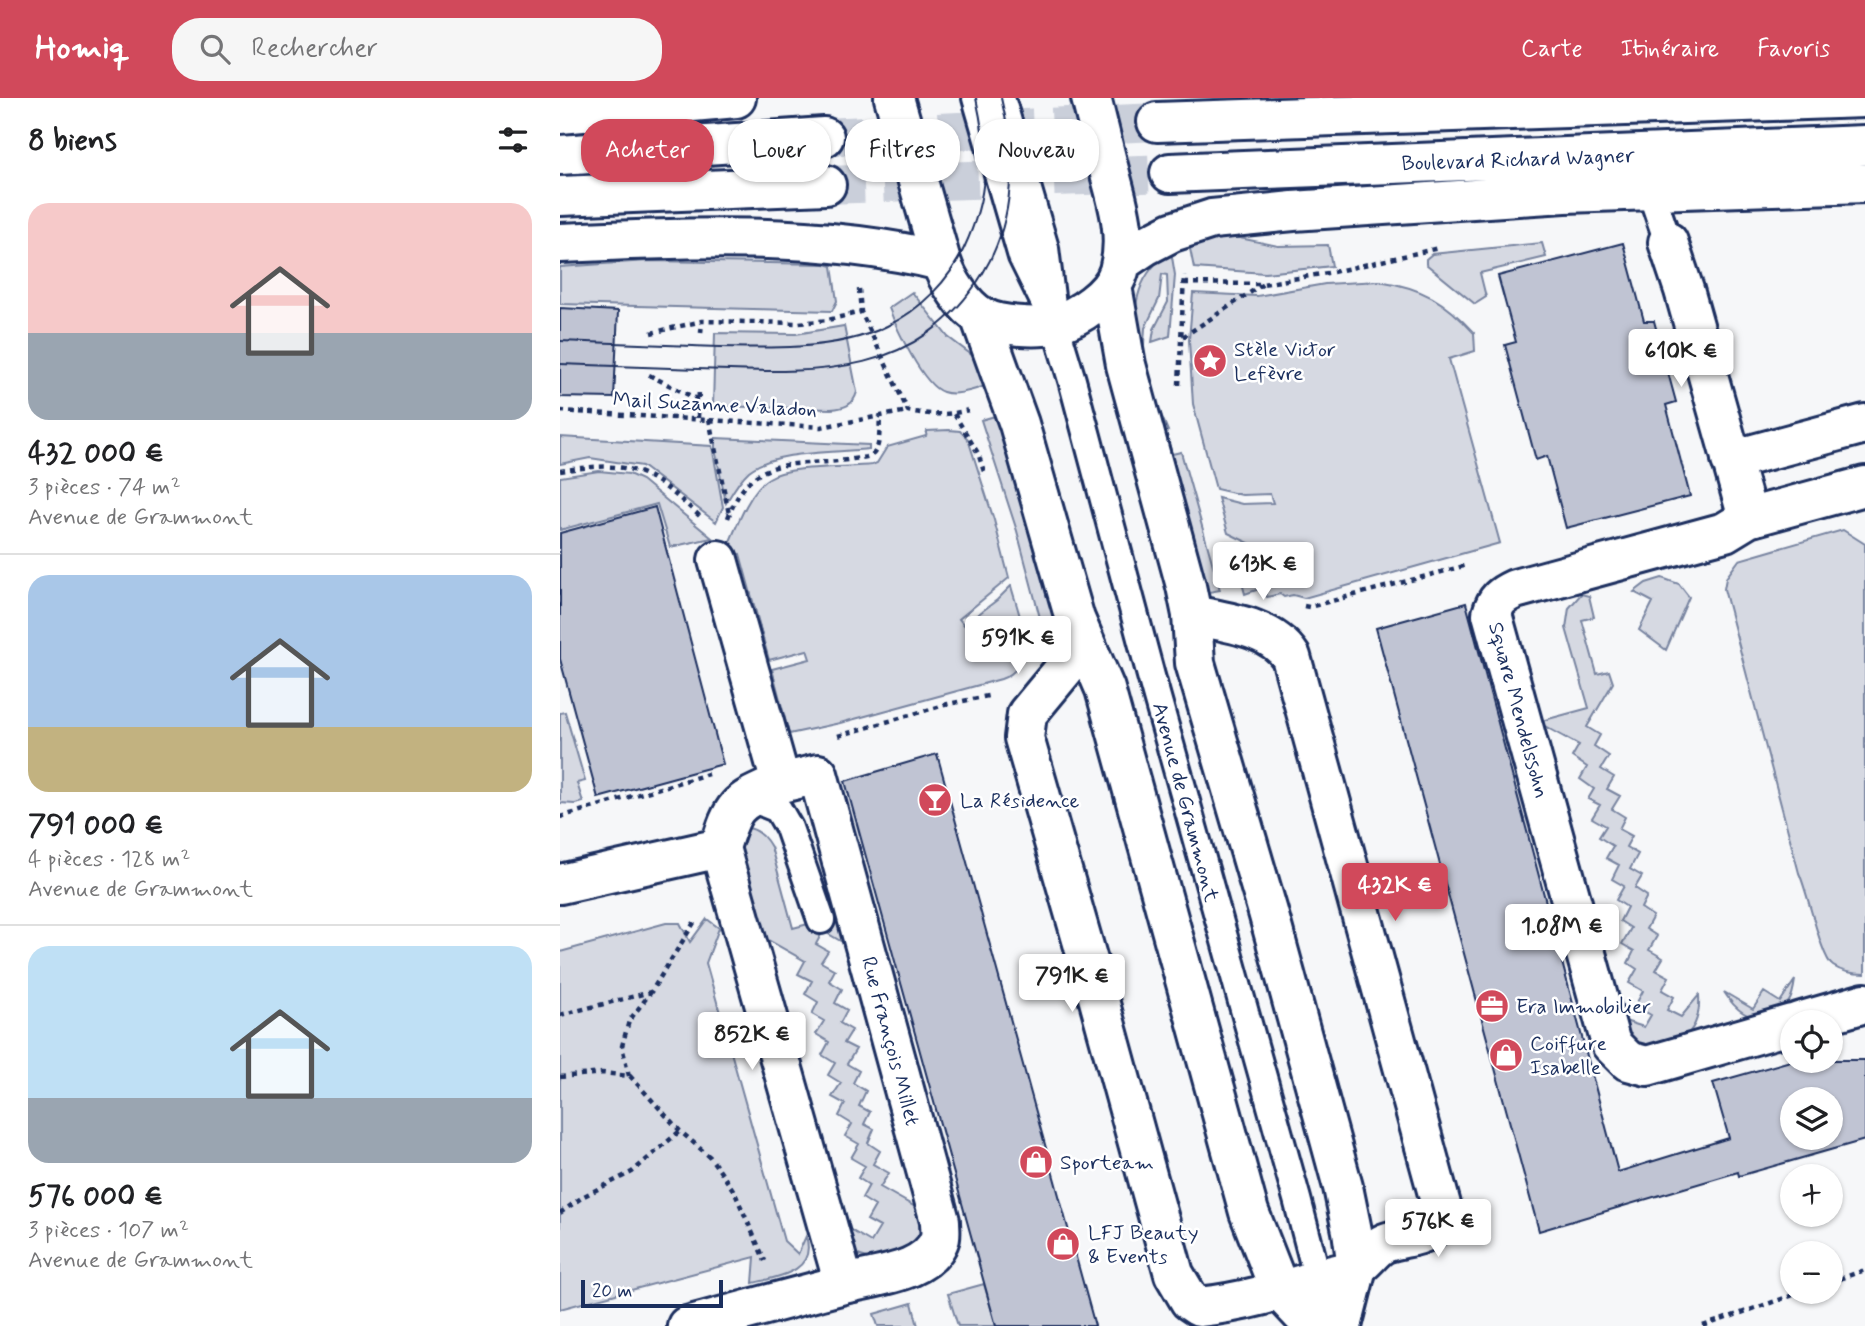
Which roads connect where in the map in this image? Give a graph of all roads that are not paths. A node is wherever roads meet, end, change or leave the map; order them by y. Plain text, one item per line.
1 (736, 98) edge
2 (894, 98) edge
3 (976, 98) edge
4 (1001, 98) edge
5 (1090, 98) edge
6 (1864, 98) edge
7 (560, 114) edge
8 (1157, 122) tunnel mouth
9 (728, 144) edge
10 (1865, 145) edge
11 (560, 155) edge
12 (1170, 173) tunnel mouth
13 (1865, 183) edge
14 (826, 185) tunnel mouth
15 (1650, 189) junction
16 (560, 196) edge
17 (1668, 242) joint
18 (560, 243) edge
19 (941, 261) junction
20 (1116, 274) junction
21 (980, 316) junction
22 (1055, 324) junction
23 (1865, 424) edge
24 (1731, 460) junction
25 (1865, 486) edge
26 (1748, 518) junction
27 (721, 548) road end
28 (1192, 615) junction
29 (1085, 644) junction
30 (768, 778) junction
31 (720, 848) junction
32 (560, 884) edge
33 (821, 920) dead end
34 (1865, 1003) edge
35 (1841, 1010) edge
36 (1780, 1027) edge
37 (1357, 1267) junction
38 (1317, 1280) junction
39 (844, 1284) junction
40 (1280, 1291) junction
41 (687, 1326) edge
42 (1313, 1326) edge
43 (1329, 1326) edge
44 (1342, 1326) edge

1 - 7 main road
2 - 19 main road
3 - 22 lane, Avenue de Grammont
4 - 22 lane, Avenue de Grammont
5 - 20 main road
6 - 8 main road
9 - 11 main road
10 - 12 main road, Boulevard Richard Wagner
13 - 15 main road
14 - 16 main road
15 - 17 lane
15 - 20 main road
17 - 24 main road
18 - 19 main road
19 - 21 main road
20 - 22 main road
20 - 28 main road
21 - 22 main road
21 - 29 main road
22 - 38 lane, Avenue de Grammont
23 - 24 main road
24 - 26 main road
25 - 26 main road
26 - 36 main road, Square Mendelssohn
27 - 30 main road
28 - 37 main road
28 - 37 main road
29 - 40 main road
29 - 40 main road
30 - 31 main road
30 - 33 lane
30 - 39 main road, Rue François Millet
31 - 32 main road
31 - 39 main road
34 - 35 main road
37 - 38 main road
37 - 44 main road
38 - 40 main road
38 - 43 lane, Avenue de Grammont
39 - 41 main road
40 - 42 main road

